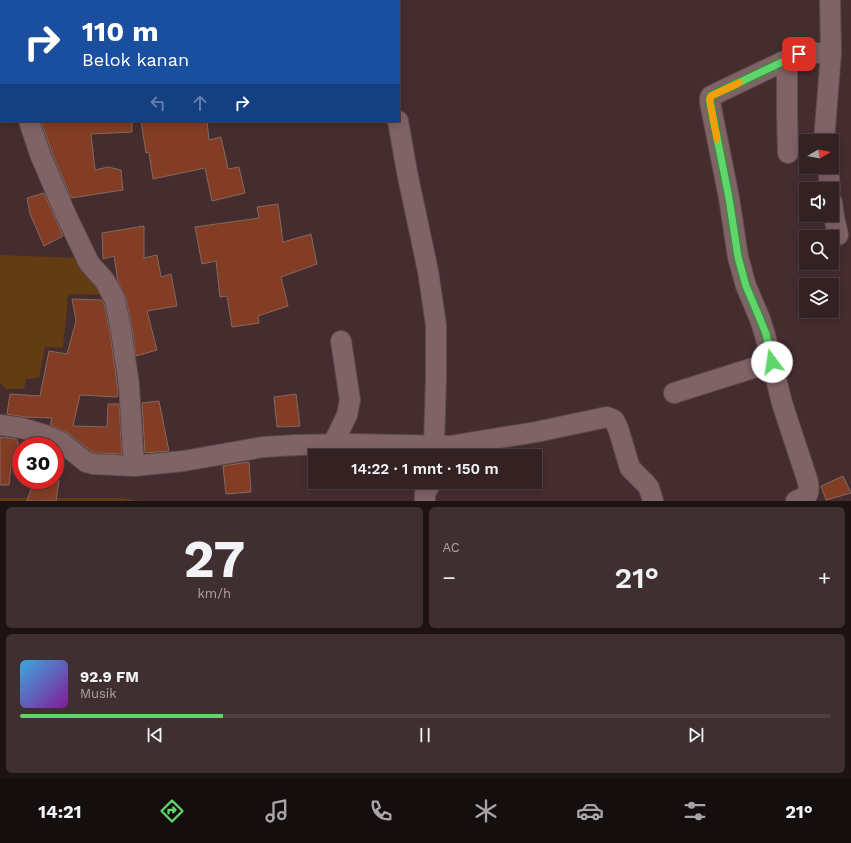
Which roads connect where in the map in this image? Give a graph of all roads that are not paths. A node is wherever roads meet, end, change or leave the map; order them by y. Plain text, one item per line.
1 (830, 0) edge
2 (831, 53) junction
3 (787, 60) junction
4 (29, 122) edge
5 (398, 122) edge
6 (825, 134) edge
7 (788, 153) dead end
8 (341, 341) dead end
9 (772, 362) junction
10 (674, 393) dead end
11 (0, 425) edge
12 (333, 444) junction
13 (442, 449) edge
14 (134, 466) junction
15 (428, 489) edge
16 (806, 499) edge
17 (424, 501) edge
18 (653, 501) edge

1 - 2 street
2 - 3 street
2 - 6 street
3 - 7 street
3 - 9 street
4 - 14 street
5 - 13 street
8 - 12 street
9 - 10 street
9 - 16 street
11 - 14 street
12 - 13 street
12 - 14 street
13 - 18 street
15 - 17 street

